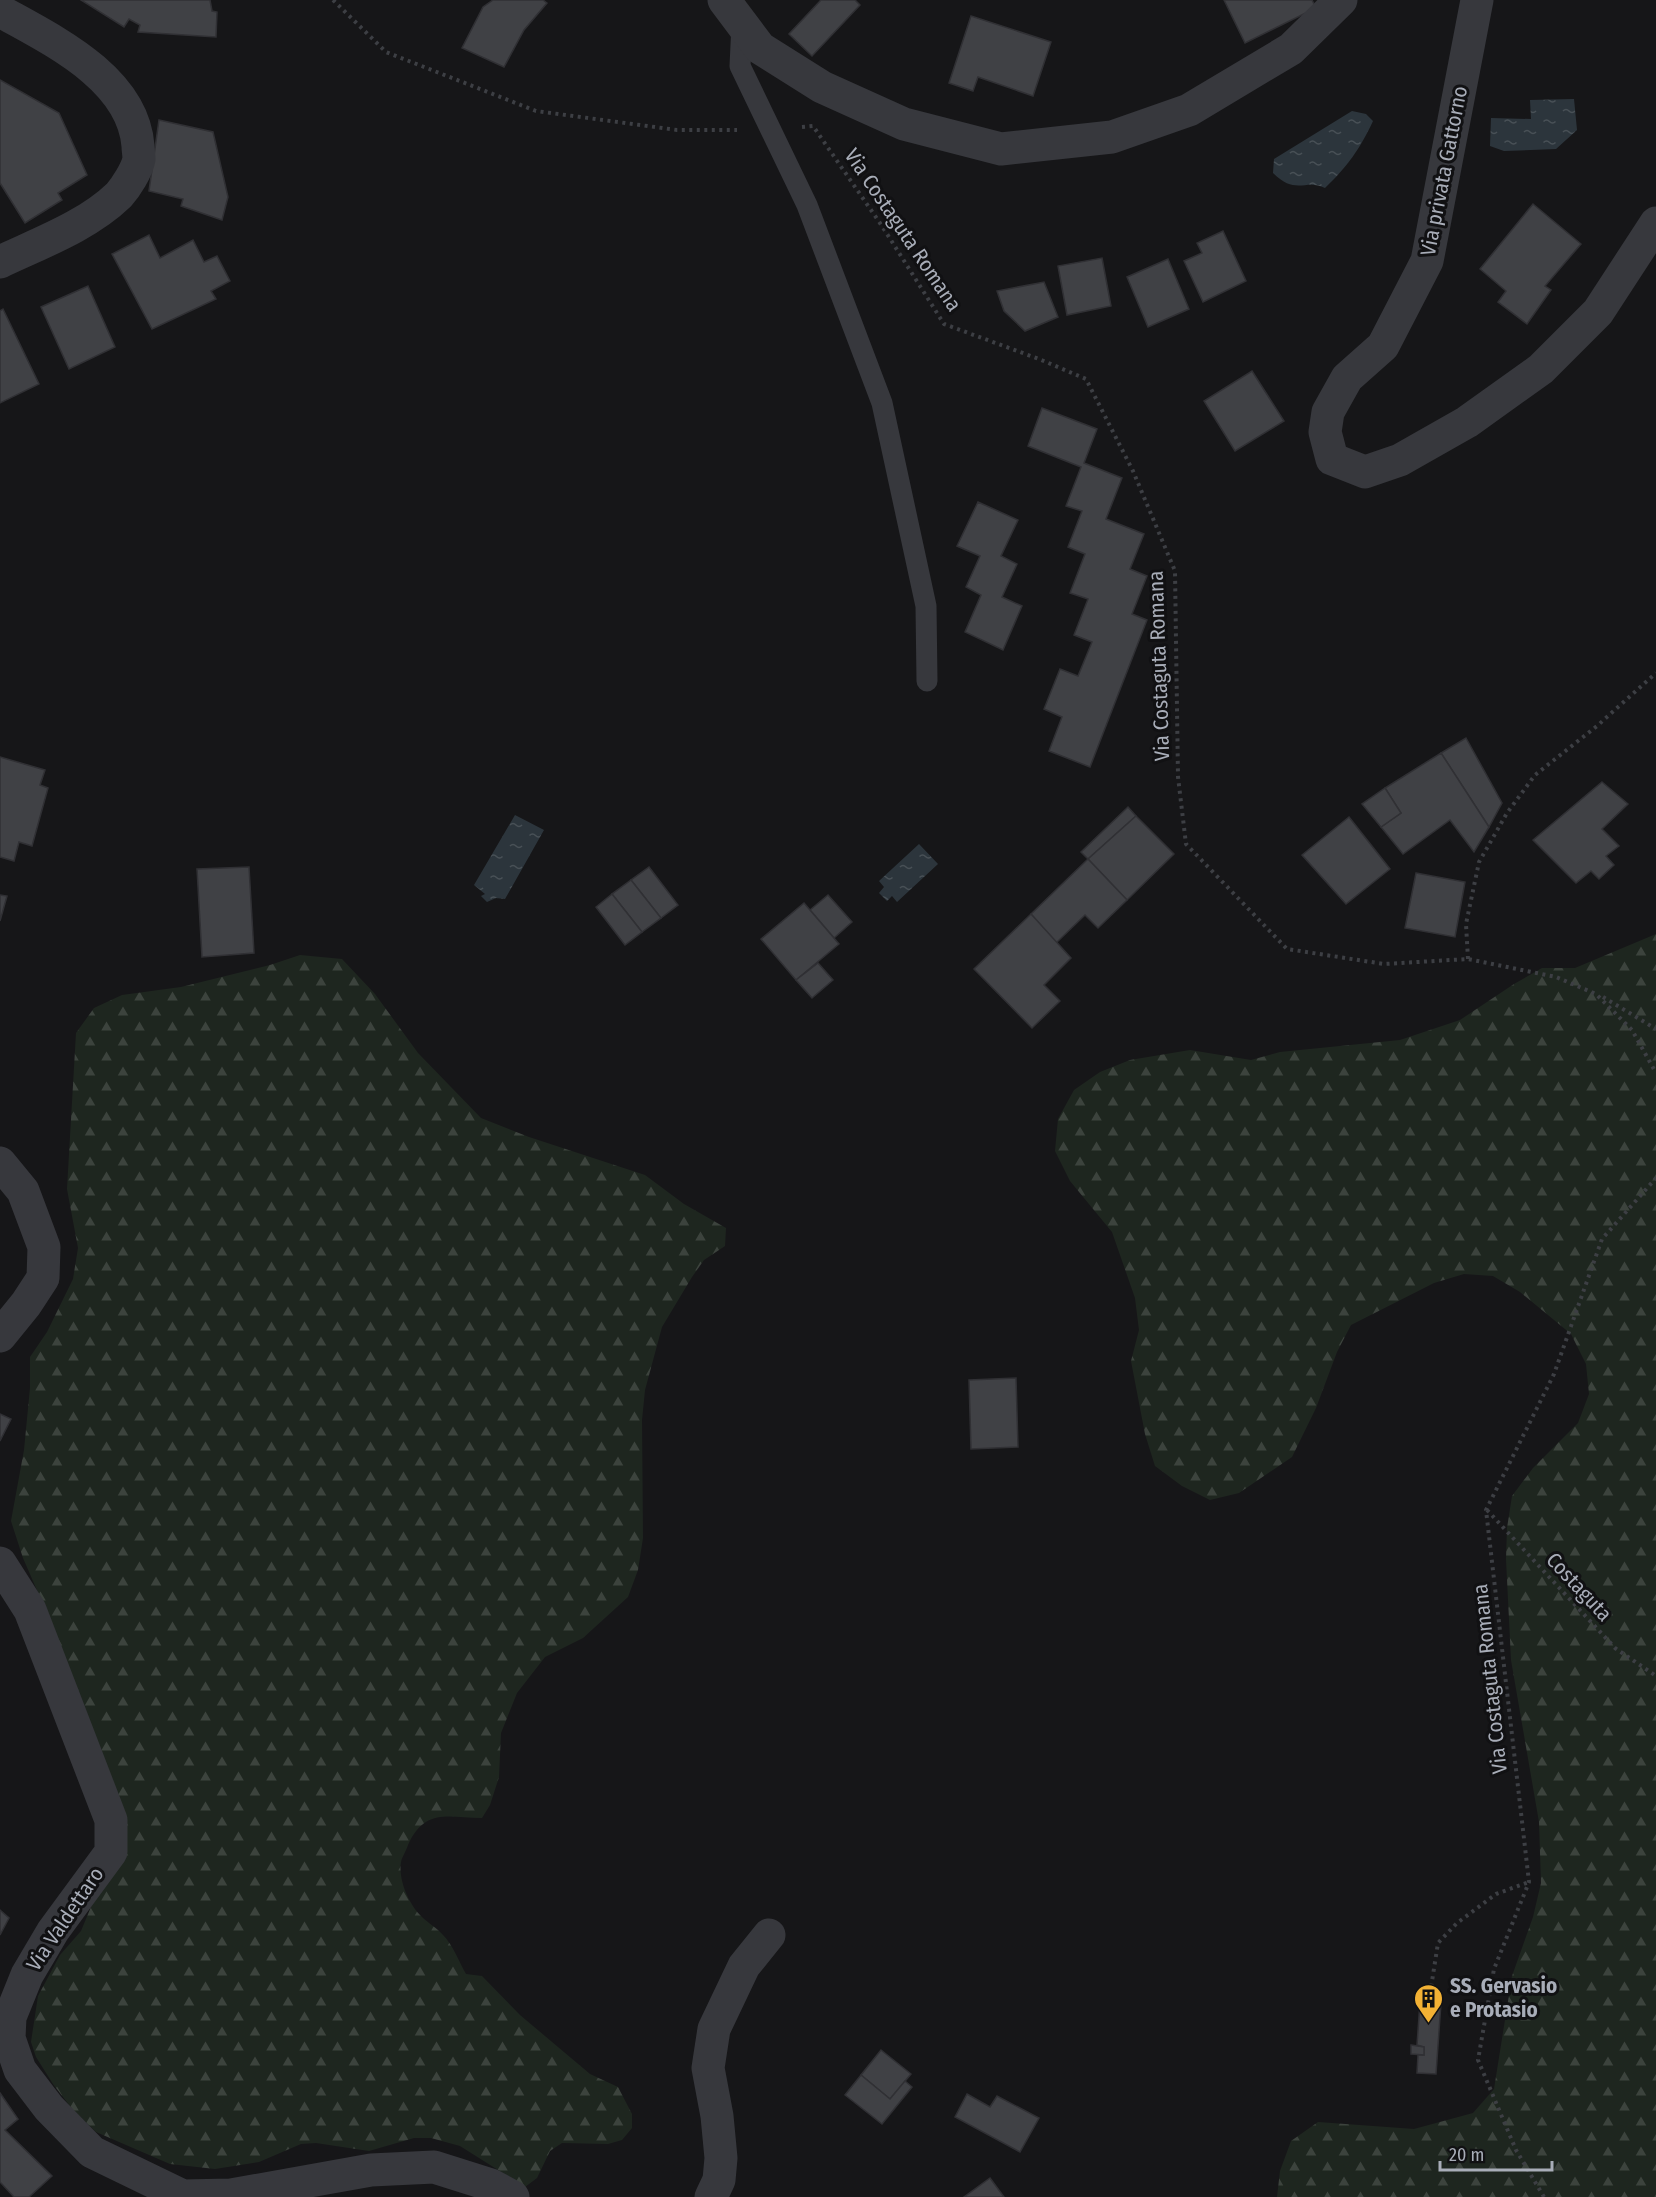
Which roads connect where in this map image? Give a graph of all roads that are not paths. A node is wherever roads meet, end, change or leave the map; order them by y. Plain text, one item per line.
1 (1341, 0) edge
2 (1477, 0) edge
3 (0, 11) edge
4 (733, 12) edge
5 (1656, 223) edge
6 (0, 262) edge
7 (927, 681) dead end
8 (0, 1163) edge
9 (0, 1336) edge
10 (0, 1563) edge
11 (769, 1935) dead end
12 (513, 2197) edge
13 (711, 2197) edge

1 - 4 street
2 - 5 street, Via privata Gattorno
3 - 6 street
4 - 7 lane
8 - 9 street
10 - 12 street, Via Valdettaro
11 - 13 street

